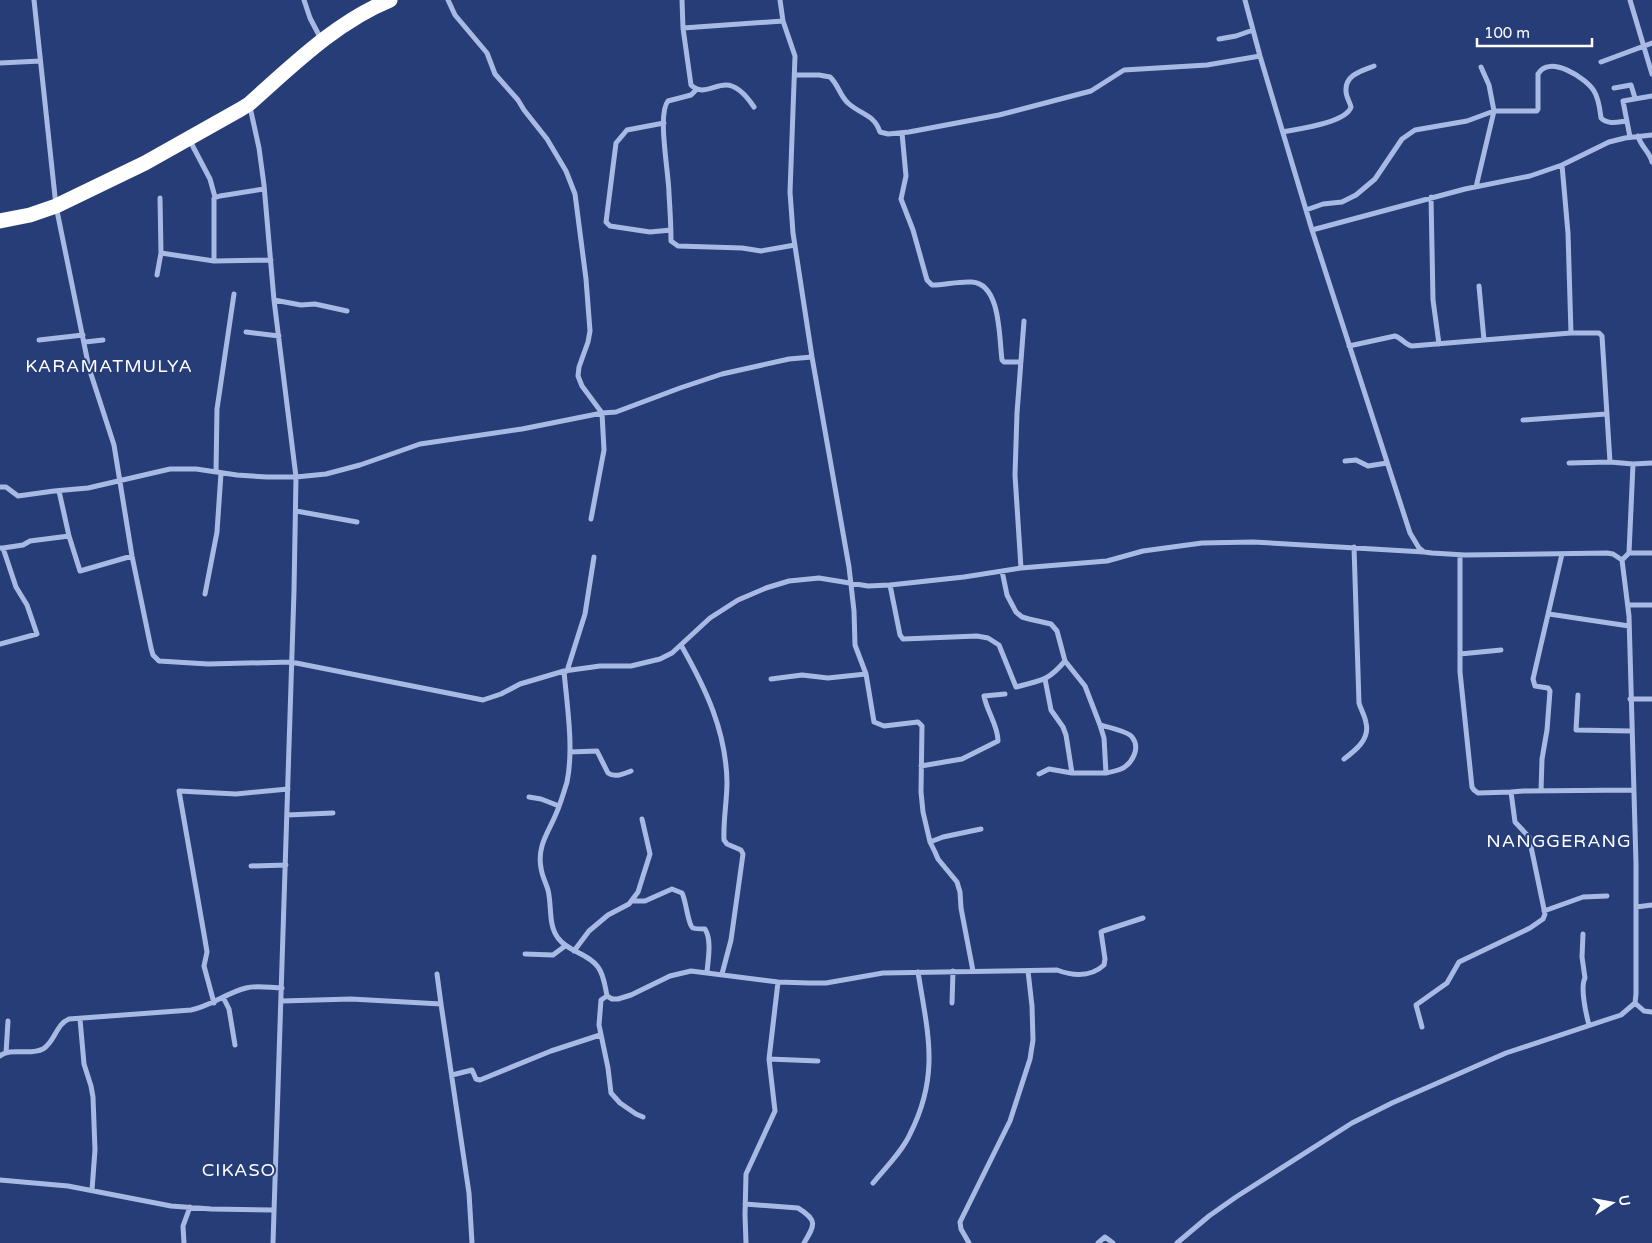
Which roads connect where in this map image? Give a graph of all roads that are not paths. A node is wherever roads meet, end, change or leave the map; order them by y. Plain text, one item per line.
1 (34, 0) edge
2 (304, 0) edge
3 (390, 0) edge
4 (448, 0) edge
5 (682, 0) edge
6 (780, 0) edge
7 (1245, 0) edge
8 (1630, 0) edge
9 (783, 22) junction
10 (683, 28) junction
11 (1253, 30) junction
12 (1219, 39) dead end
13 (322, 42) junction
14 (1652, 43) edge
15 (1644, 46) junction
16 (1260, 56) junction
17 (40, 61) junction
18 (0, 62) edge
19 (1601, 62) dead end
20 (1374, 66) dead end
21 (1481, 67) dead end
22 (1652, 74) edge
23 (795, 75) junction
24 (1614, 88) dead end
25 (697, 89) junction
26 (1652, 96) edge
27 (1635, 98) junction
28 (249, 104) junction
29 (754, 107) dead end
30 (1494, 111) junction
31 (1626, 122) junction
32 (664, 123) junction
33 (1283, 132) junction
34 (902, 133) junction
35 (1652, 135) edge
36 (1638, 136) junction
37 (188, 138) junction
38 (1630, 138) junction
39 (1652, 162) edge
40 (1562, 166) junction
41 (1476, 187) junction
42 (264, 189) junction
43 (215, 197) junction
44 (160, 198) dead end
45 (1431, 198) junction
46 (56, 206) junction
47 (1306, 210) junction
48 (0, 221) edge
49 (671, 230) junction
50 (1312, 230) junction
51 (795, 245) junction
52 (161, 253) junction
53 (271, 260) junction
54 (214, 261) junction
55 (157, 275) dead end
56 (1479, 286) dead end
57 (234, 294) dead end
58 (274, 300) junction
59 (347, 310) dead end
60 (1024, 321) dead end
61 (246, 332) dead end
62 (1571, 334) junction
63 (83, 335) junction
64 (279, 336) junction
65 (39, 340) dead end
66 (103, 340) dead end
67 (1484, 340) junction
68 (84, 342) junction
69 (1439, 344) junction
70 (1349, 346) junction
71 (812, 357) junction
72 (1021, 362) junction
73 (602, 413) junction
74 (1606, 414) junction
75 (1523, 420) dead end
76 (1345, 461) dead end
77 (1610, 462) junction
78 (1387, 463) junction
79 (1569, 463) dead end
80 (1652, 463) edge
81 (1633, 464) junction
82 (218, 472) junction
83 (296, 477) junction
84 (120, 482) junction
85 (0, 487) edge
86 (59, 491) junction
87 (296, 511) junction
88 (591, 519) dead end
89 (356, 522) dead end
90 (69, 536) junction
91 (1354, 547) junction
92 (1, 548) edge
93 (1424, 552) junction
94 (1629, 553) junction
95 (1652, 553) edge
96 (1562, 554) junction
97 (1460, 555) junction
98 (132, 556) junction
99 (594, 557) dead end
100 (1622, 560) junction
101 (1021, 568) junction
102 (1002, 571) junction
103 (851, 584) junction
104 (890, 584) junction
105 (205, 594) dead end
106 (1628, 605) junction
107 (1652, 605) edge
108 (1549, 614) junction
109 (1629, 626) junction
110 (0, 644) edge
111 (681, 645) junction
112 (1501, 650) dead end
113 (1460, 654) junction
114 (1065, 661) junction
115 (291, 662) junction
116 (566, 671) junction
117 (866, 674) junction
118 (771, 680) dead end
119 (1045, 680) junction
120 (1005, 694) dead end
121 (1578, 694) dead end
122 (1630, 699) junction
123 (1652, 699) edge
124 (1100, 724) junction
125 (1631, 731) junction
126 (570, 752) junction
127 (1344, 759) dead end
128 (921, 766) junction
129 (631, 771) dead end
130 (1072, 773) junction
131 (1106, 773) junction
132 (1039, 774) dead end
133 (288, 789) junction
134 (1633, 790) junction
135 (1541, 791) junction
136 (1511, 792) junction
137 (529, 797) dead end
138 (559, 806) junction
139 (334, 813) dead end
140 (287, 815) junction
141 (642, 818) dead end
142 (981, 829) dead end
143 (930, 842) junction
144 (286, 865) junction
145 (251, 866) dead end
146 (1607, 896) dead end
147 (632, 901) junction
148 (1652, 905) edge
149 (1636, 907) junction
150 (1544, 911) junction
151 (1143, 918) dead end
152 (1582, 934) dead end
153 (565, 946) junction
154 (574, 951) junction
155 (525, 954) dead end
156 (953, 971) junction
157 (973, 971) junction
158 (1028, 971) junction
159 (707, 972) junction
160 (918, 972) junction
161 (437, 974) dead end
162 (722, 974) junction
163 (778, 982) junction
164 (282, 988) junction
165 (607, 996) junction
166 (223, 997) junction
167 (282, 1001) junction
168 (214, 1003) junction
169 (952, 1003) dead end
170 (1635, 1003) junction
171 (441, 1004) junction
172 (1652, 1012) edge
173 (80, 1019) junction
174 (8, 1021) dead end
175 (1589, 1025) junction
176 (1422, 1027) dead end
177 (600, 1034) junction
178 (235, 1046) dead end
179 (6, 1053) junction
180 (0, 1056) edge
181 (769, 1058) junction
182 (818, 1061) dead end
183 (452, 1075) junction
184 (642, 1117) dead end
185 (0, 1180) edge
186 (873, 1183) dead end
187 (92, 1190) junction
188 (745, 1204) junction
189 (190, 1207) junction
190 (274, 1210) junction
191 (184, 1243) edge
192 (273, 1243) edge
193 (472, 1243) edge
194 (746, 1243) edge
195 (804, 1243) edge
196 (969, 1243) edge
197 (1098, 1243) edge
198 (1113, 1243) edge
199 (1177, 1243) edge

1 - 17 street
2 - 13 street
3 - 13 highway
4 - 73 street
5 - 10 street
6 - 9 street
7 - 11 street
8 - 15 street
9 - 10 street
9 - 23 street
10 - 25 street
11 - 12 street
11 - 16 street
13 - 28 highway
14 - 15 street
15 - 19 street
15 - 22 street
16 - 33 street
16 - 34 street
17 - 18 street
17 - 46 street
20 - 33 street
21 - 30 street
23 - 34 street
23 - 51 street
24 - 27 street
25 - 29 street
25 - 32 street
26 - 27 street
27 - 31 street
28 - 37 highway
28 - 42 street
30 - 31 street
30 - 41 street
30 - 47 street
31 - 38 street
32 - 49 street
32 - 49 street
33 - 47 street
34 - 72 street
35 - 36 street
36 - 38 street
36 - 39 street
37 - 43 street
37 - 46 highway
38 - 40 street
40 - 41 street
40 - 62 street
41 - 45 street
42 - 43 street
42 - 53 street
43 - 54 street
44 - 52 street
45 - 50 street
45 - 69 street
46 - 48 highway
46 - 63 street
47 - 50 street
49 - 51 street
50 - 70 street
51 - 71 street
52 - 54 street
52 - 55 street
53 - 54 street
53 - 58 street
56 - 67 street
57 - 82 street
58 - 59 street
58 - 64 street
60 - 72 street
61 - 64 street
62 - 67 street
62 - 74 street
63 - 65 street
63 - 68 street
64 - 83 street
66 - 68 street
67 - 69 street
68 - 84 street
69 - 70 street
70 - 78 street
71 - 73 street
71 - 103 street
72 - 101 street
73 - 83 street
73 - 88 street
74 - 75 street
74 - 77 street
76 - 78 street
77 - 79 street
77 - 81 street
78 - 93 street
80 - 81 street
81 - 94 street
82 - 83 street
82 - 84 street
82 - 105 street
83 - 87 street
84 - 86 street
84 - 98 street
85 - 86 street
86 - 90 street
87 - 89 street
87 - 115 street
90 - 92 street
90 - 98 street
91 - 93 street
91 - 101 street
91 - 127 street
92 - 110 street
93 - 97 street
94 - 95 street
94 - 100 street
96 - 97 street
96 - 100 street
96 - 108 street
97 - 113 street
98 - 115 street
99 - 116 street
100 - 106 street
101 - 102 street
102 - 104 street
102 - 114 street
103 - 104 street
103 - 111 street
103 - 117 street
104 - 119 street
106 - 107 street
106 - 109 street
108 - 109 street
108 - 135 street
109 - 122 street
111 - 116 street
111 - 162 street
112 - 113 street
113 - 136 street
114 - 119 street
114 - 124 street
115 - 116 street
115 - 133 street
116 - 126 street
117 - 118 street
117 - 128 street
119 - 130 street
120 - 128 street
121 - 125 street
122 - 123 street
122 - 125 street
124 - 131 street
124 - 131 street
125 - 134 street
126 - 129 street
126 - 138 street
128 - 143 street
130 - 131 street
130 - 132 street
133 - 140 street
133 - 168 street
134 - 135 street
134 - 149 street
135 - 136 street
136 - 150 street
137 - 138 street
138 - 153 street
139 - 140 street
140 - 144 street
141 - 147 street
142 - 143 street
143 - 157 street
144 - 145 street
144 - 164 street
146 - 150 street
147 - 154 street
147 - 159 street
148 - 149 street
149 - 170 street
150 - 176 street
151 - 158 street
152 - 175 street
153 - 154 street
153 - 155 street
154 - 165 street
156 - 157 street
156 - 160 street
156 - 169 street
157 - 158 street
158 - 196 street
159 - 162 street
159 - 165 street
160 - 163 street
160 - 186 street
161 - 171 street
162 - 163 street
163 - 181 street
164 - 166 street
164 - 167 street
165 - 177 street
166 - 168 street
166 - 178 street
167 - 171 street
167 - 190 street
168 - 173 street
170 - 172 street
170 - 175 street
171 - 183 street
173 - 179 street
173 - 187 street
174 - 179 street
175 - 199 street
177 - 183 street
177 - 184 street
179 - 180 street
181 - 182 street
181 - 188 street
183 - 193 street
185 - 187 street
187 - 189 street
188 - 194 street
188 - 195 street
189 - 190 street
189 - 191 street
190 - 192 street
197 - 198 street

